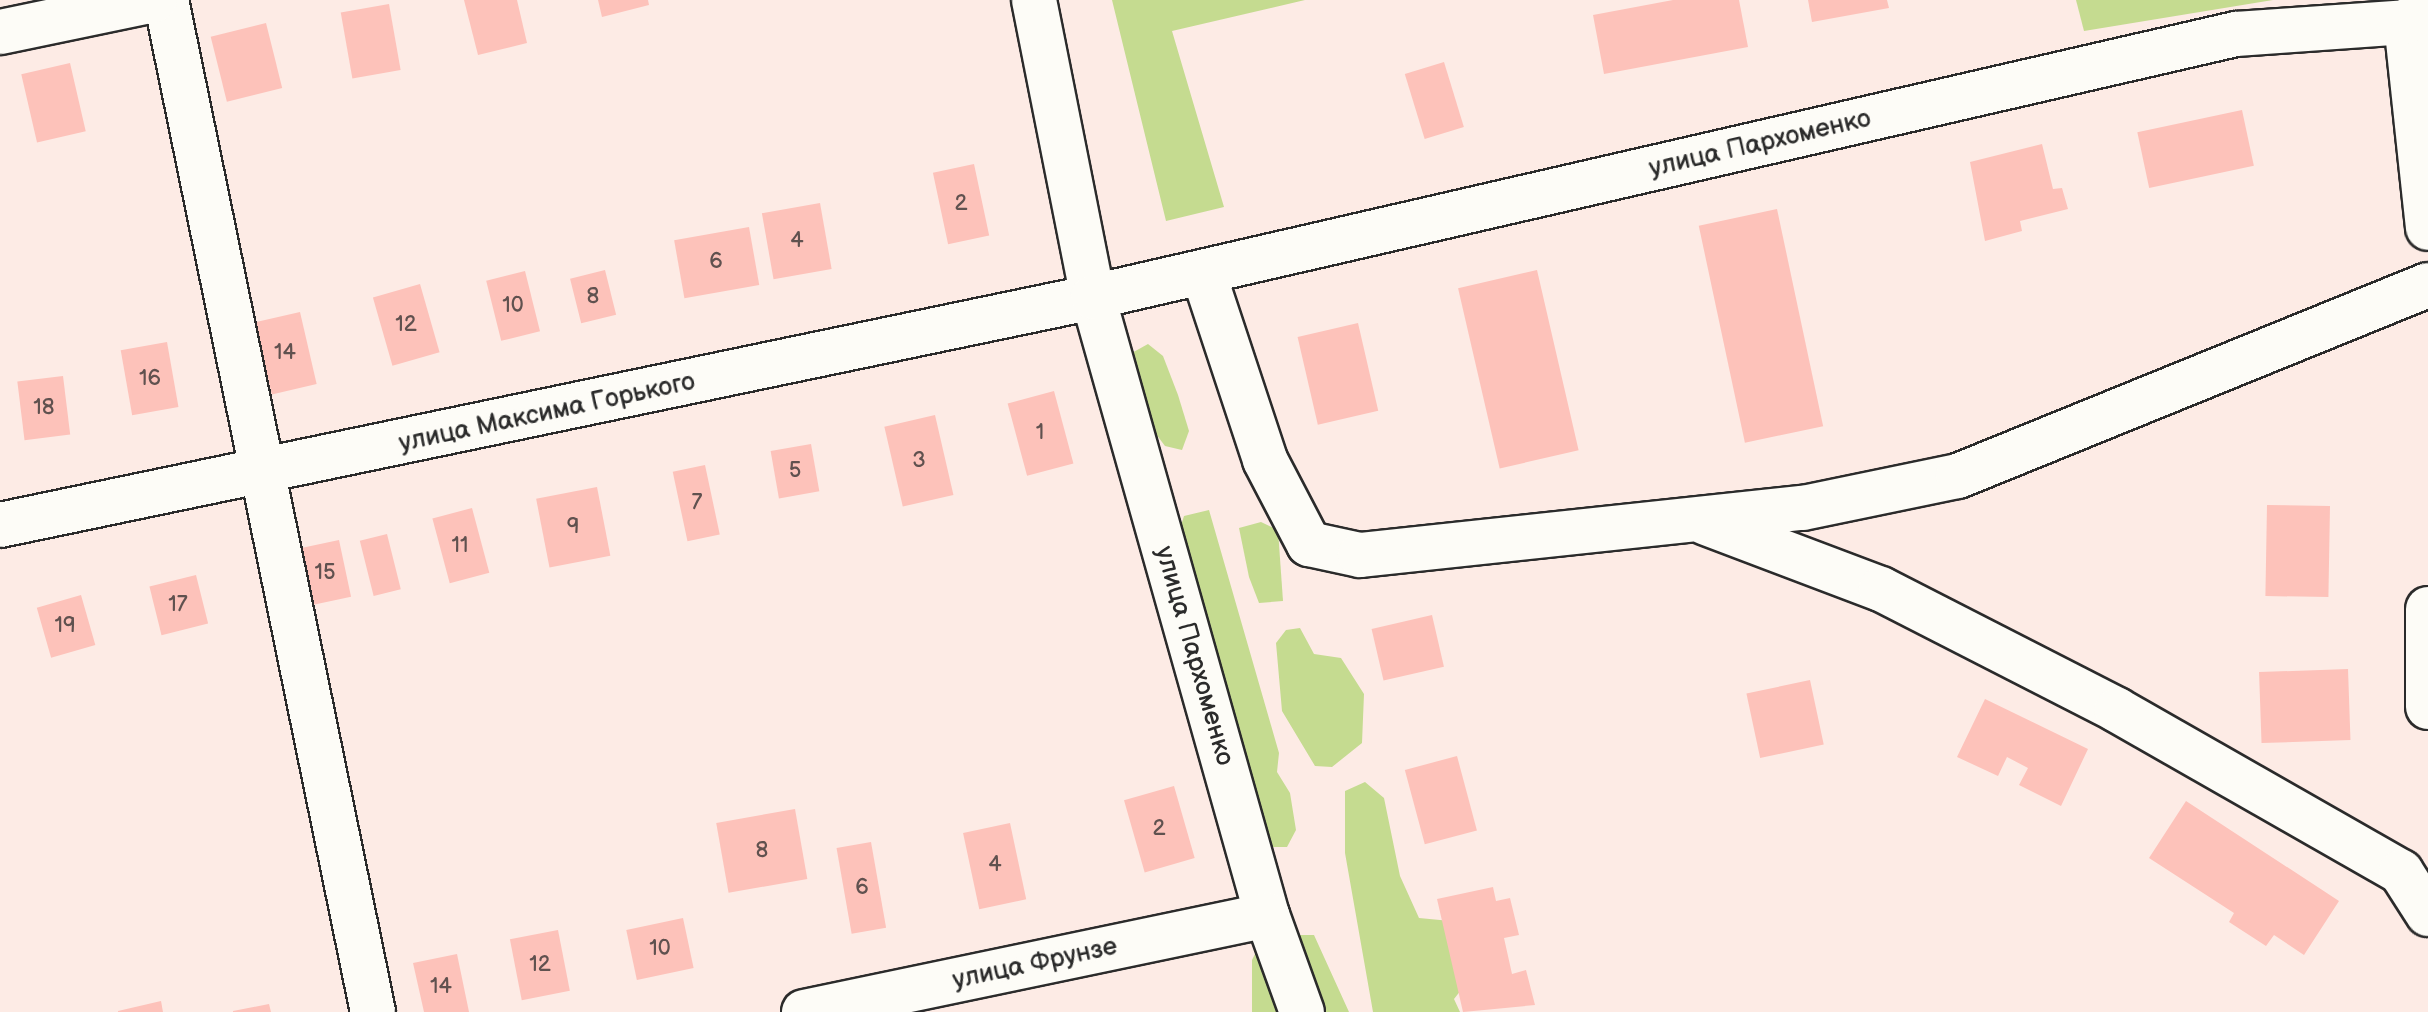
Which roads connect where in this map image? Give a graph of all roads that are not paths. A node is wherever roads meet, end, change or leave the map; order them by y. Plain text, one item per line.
1 (155, 0) edge
2 (166, 0) edge
3 (1034, 0) edge
4 (2417, 15) edge
5 (0, 32) edge
6 (2428, 228) edge
7 (1203, 272) junction
8 (2428, 285) edge
9 (1093, 297) junction
10 (260, 474) junction
11 (1697, 520) junction
12 (0, 525) edge
13 (2428, 609) edge
14 (2428, 707) edge
15 (2428, 914) edge
16 (1267, 915) junction
17 (373, 1012) edge
18 (804, 1012) edge
19 (1302, 1012) edge

1 - 5 street
2 - 10 street
3 - 9 street, улица Пархоменко
4 - 6 street
4 - 7 street, улица Пархоменко
7 - 9 street, улица Пархоменко
7 - 11 street
8 - 11 street
9 - 10 street, улица Максима Горького
9 - 16 street, улица Пархоменко
10 - 12 street, улица Максима Горького
10 - 17 street
11 - 15 street
13 - 14 street
16 - 18 street, улица Фрунзе
16 - 19 street, улица Пархоменко

